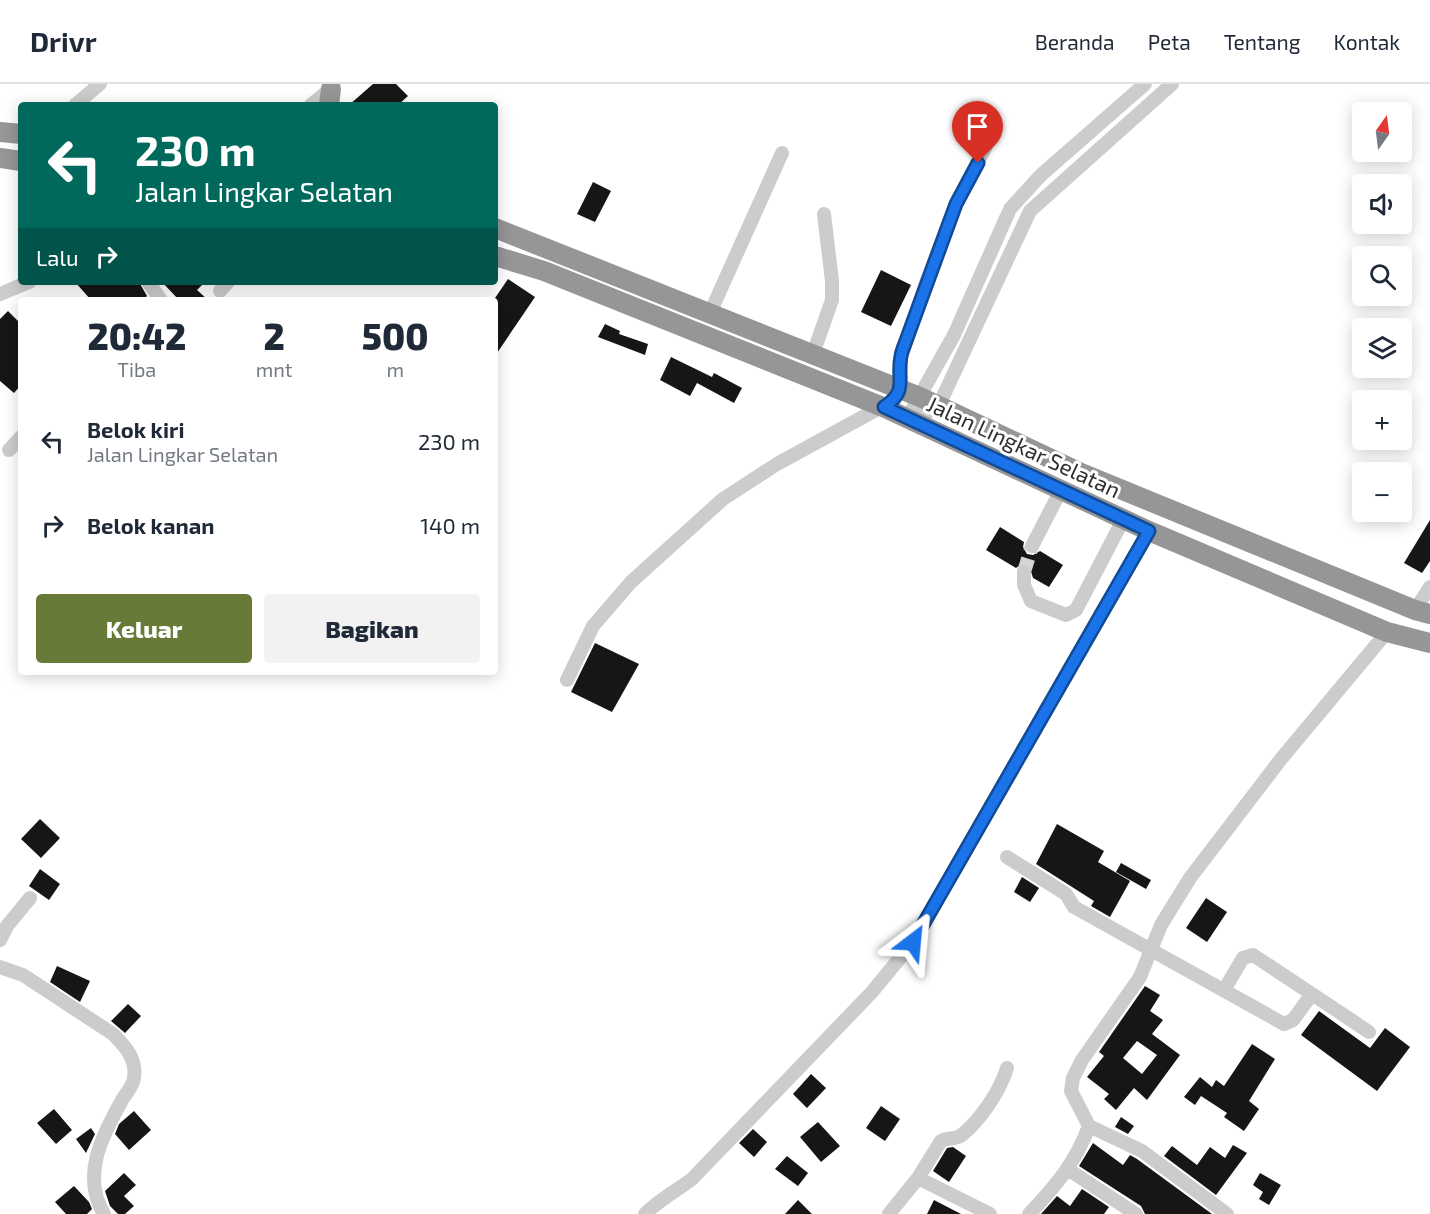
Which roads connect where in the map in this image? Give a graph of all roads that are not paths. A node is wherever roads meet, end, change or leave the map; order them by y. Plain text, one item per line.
1 (100, 84) edge
2 (1145, 84) edge
3 (1172, 84) edge
4 (331, 93) edge
5 (79, 102) edge
6 (316, 102) edge
7 (0, 132) edge
8 (18, 134) edge
9 (988, 142) dead end
10 (782, 153) dead end
11 (0, 158) edge
12 (18, 161) edge
13 (824, 214) dead end
14 (498, 229) edge
15 (498, 257) edge
16 (23, 290) edge
17 (0, 294) edge
18 (710, 313) junction
19 (813, 354) junction
20 (901, 389) junction
21 (920, 397) junction
22 (939, 405) junction
23 (884, 407) junction
24 (911, 419) junction
25 (18, 440) edge
26 (9, 450) dead end
27 (1060, 492) junction
28 (1123, 520) junction
29 (1149, 531) junction
30 (1032, 546) tunnel mouth
31 (1024, 572) tunnel mouth
32 (1430, 587) edge
33 (1423, 612) edge
34 (1387, 632) junction
35 (1430, 643) edge
36 (567, 680) dead end
37 (1006, 857) dead end
38 (30, 898) dead end
39 (0, 940) edge
40 (1150, 951) junction
41 (1, 965) edge
42 (1224, 990) junction
43 (1312, 994) junction
44 (1369, 1032) dead end
45 (1007, 1068) dead end
46 (1089, 1126) junction
47 (1069, 1170) junction
48 (918, 1178) junction
49 (1118, 1209) edge
50 (104, 1214) edge
51 (645, 1214) edge
52 (889, 1214) edge
53 (990, 1214) edge
54 (1029, 1214) edge
55 (1137, 1214) edge
56 (1227, 1214) edge

1 - 5 street
2 - 21 street
3 - 22 street
4 - 6 street
7 - 8 highway
9 - 20 street
10 - 18 street
11 - 12 highway
13 - 19 street
14 - 18 highway, Jalan Lingkar Selatan
15 - 23 highway, Jalan Lingkar Selatan
16 - 17 street
18 - 19 highway, Jalan Lingkar Selatan
19 - 20 highway, Jalan Lingkar Selatan
20 - 21 highway, Jalan Lingkar Selatan
20 - 23 street
21 - 22 highway, Jalan Lingkar Selatan
21 - 24 street
22 - 24 street
22 - 33 highway, Jalan Lingkar Selatan
23 - 24 highway, Jalan Lingkar Selatan
23 - 36 street
24 - 27 highway, Jalan Lingkar Selatan
25 - 26 street
27 - 28 highway, Jalan Lingkar Selatan
27 - 30 street
28 - 29 highway, Jalan Lingkar Selatan
28 - 31 street
29 - 34 highway, Jalan Lingkar Selatan
29 - 51 street
32 - 33 street
34 - 35 highway, Jalan Lingkar Selatan
34 - 40 street
37 - 40 street
38 - 39 street
40 - 42 street
40 - 46 street
41 - 50 street
42 - 43 street
42 - 43 street
43 - 44 street
45 - 48 street
46 - 47 street
46 - 56 street
47 - 49 street
47 - 54 street
48 - 52 street
48 - 53 street
49 - 55 street

